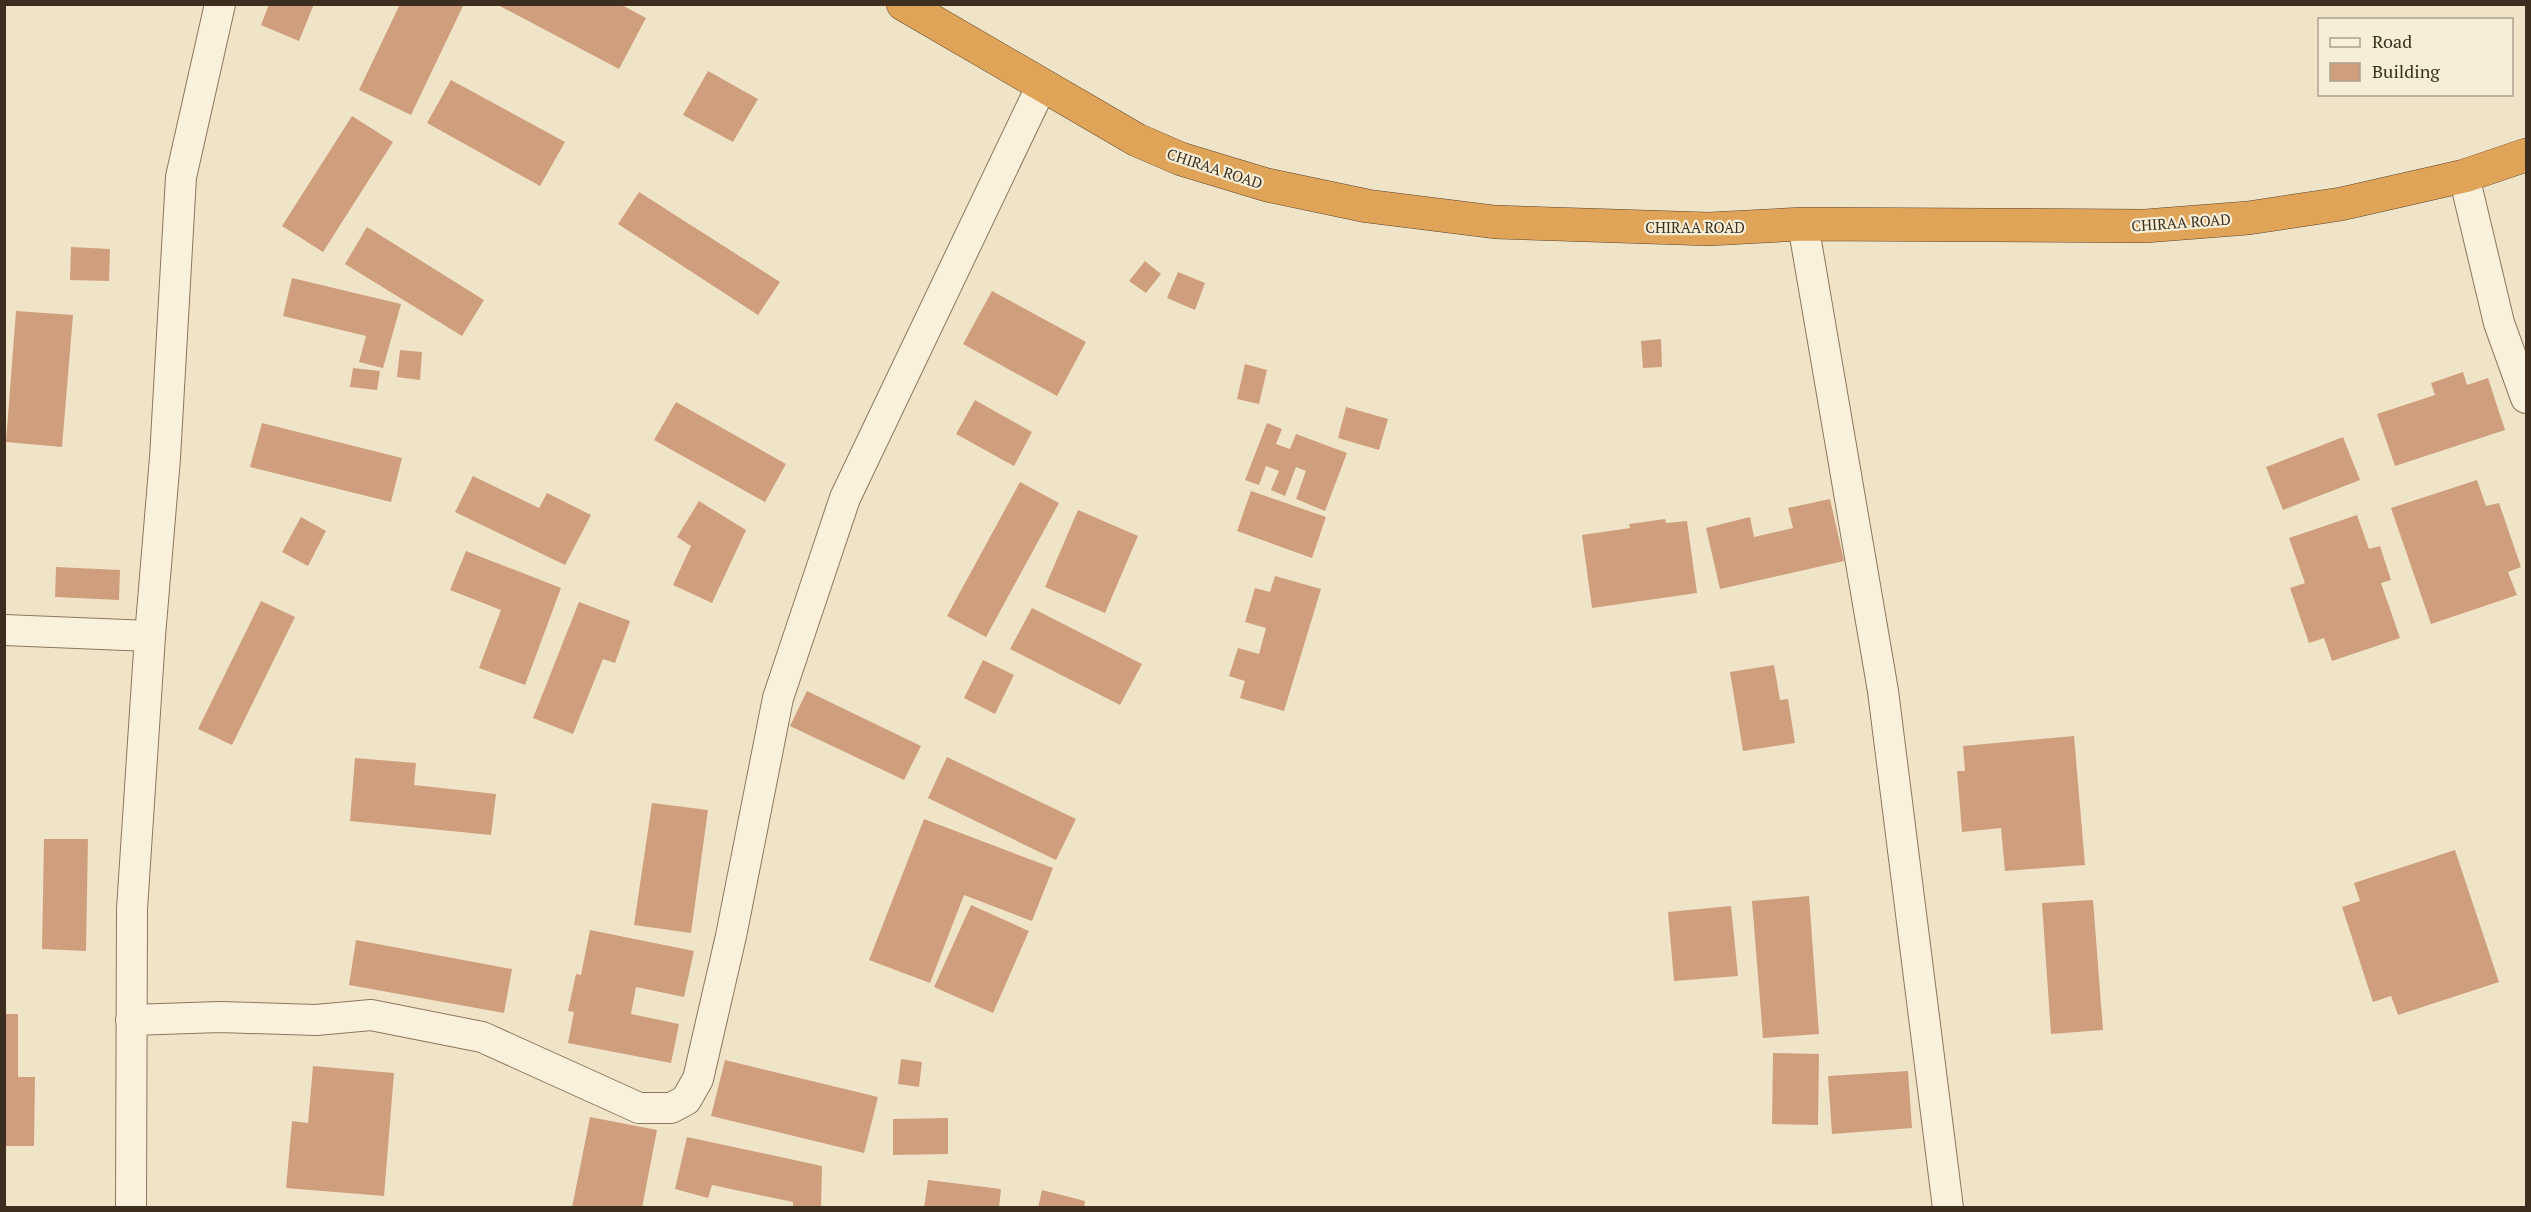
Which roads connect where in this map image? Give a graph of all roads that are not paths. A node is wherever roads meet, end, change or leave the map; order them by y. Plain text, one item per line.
1 (220, 4) edge
2 (903, 4) edge
3 (1042, 85) junction
4 (2526, 155) edge
5 (2464, 176) junction
6 (1803, 224) junction
7 (2526, 398) edge
8 (4, 630) edge
9 (150, 636) junction
10 (131, 1020) junction
11 (131, 1208) edge
12 (1948, 1208) edge

1 - 9 street
2 - 3 highway, CHIRAA ROAD
3 - 6 highway, CHIRAA ROAD
3 - 10 street
4 - 5 highway, CHIRAA ROAD
5 - 6 highway, CHIRAA ROAD
5 - 7 street
6 - 12 street
8 - 9 street
9 - 10 street
10 - 11 street

